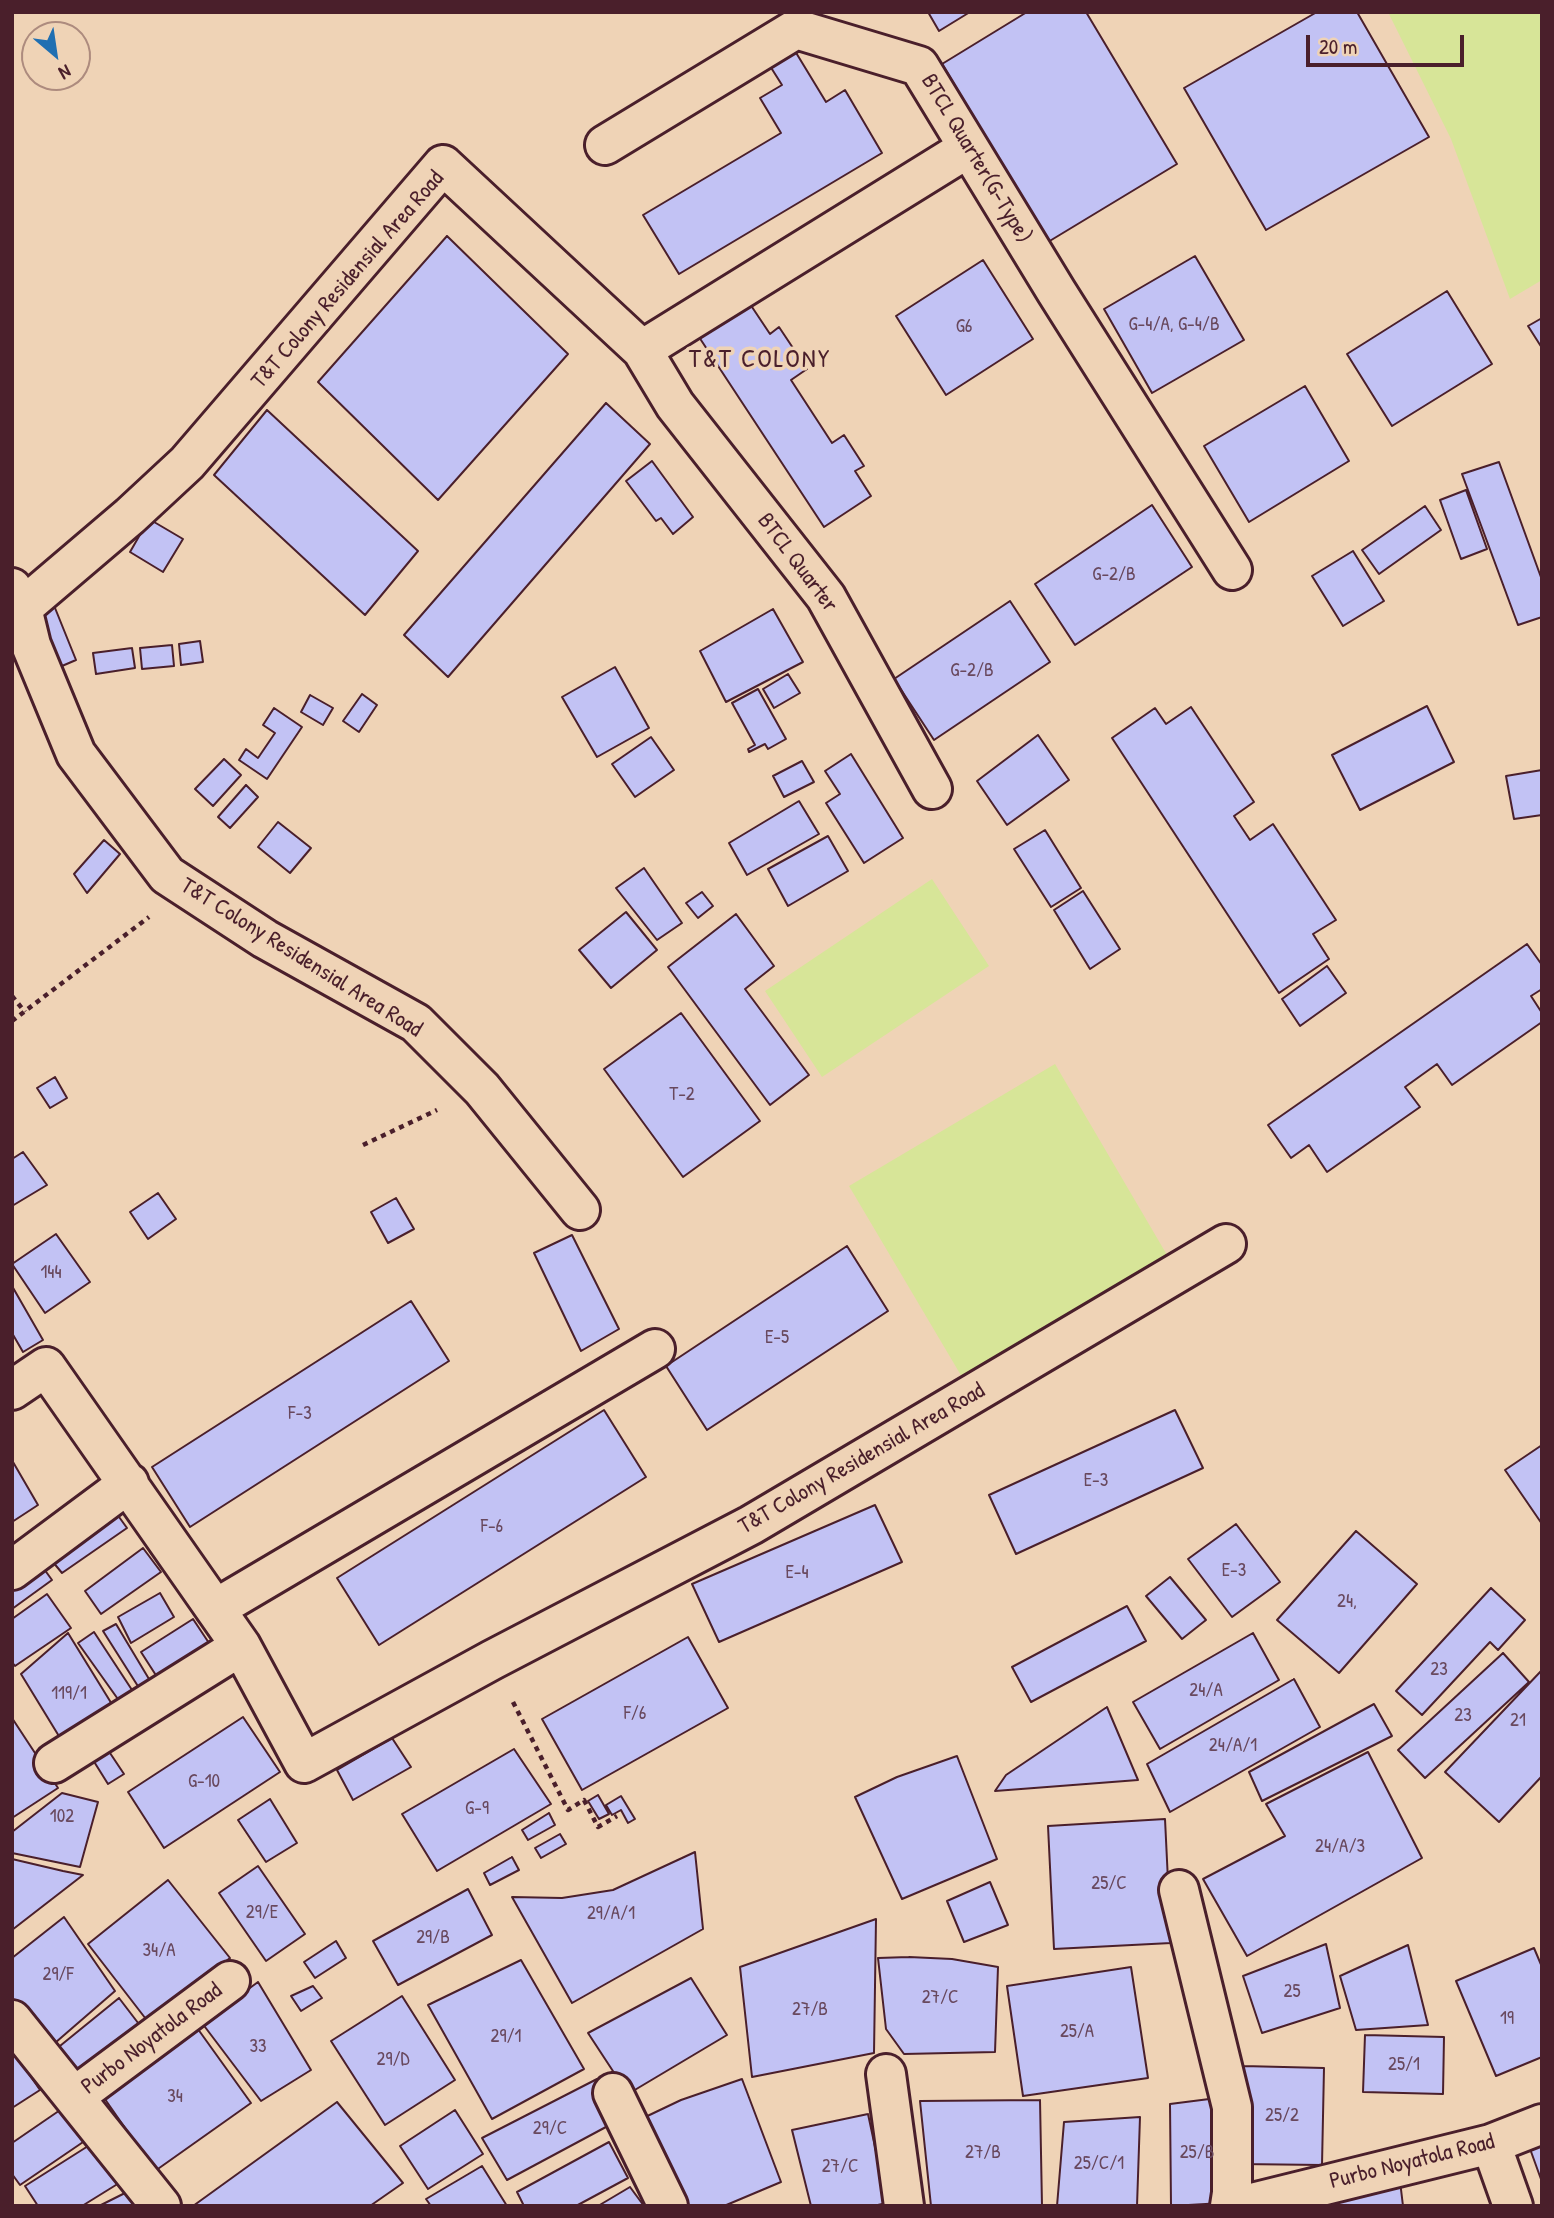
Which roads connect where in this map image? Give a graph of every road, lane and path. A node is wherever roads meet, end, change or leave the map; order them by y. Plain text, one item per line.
1 (810, 20) edge
2 (605, 145) dead end
3 (968, 149) junction
4 (642, 350) junction
5 (1232, 570) dead end
6 (17, 598) edge
7 (932, 789) dead end
8 (191, 890) junction
9 (12, 996) edge
10 (25, 1012) junction
11 (12, 1021) edge
12 (482, 1089) junction
13 (363, 1145) dead end
14 (580, 1210) dead end
15 (1226, 1244) dead end
16 (655, 1349) dead end
17 (12, 1390) edge
18 (129, 1483) junction
19 (12, 1570) edge
20 (215, 1609) junction
21 (241, 1646) junction
22 (492, 1660) junction
23 (54, 1763) dead end
24 (617, 1816) dead end
25 (1179, 1890) dead end
26 (230, 1981) dead end
27 (12, 2020) edge
28 (886, 2074) dead end
29 (613, 2093) dead end
30 (74, 2097) junction
31 (1542, 2124) edge
32 (1491, 2144) junction
33 (1234, 2202) edge
34 (161, 2206) edge
35 (668, 2206) edge
36 (904, 2206) edge
37 (1513, 2206) edge

1 - 2 street, BTCL Quarter(G-Type)
1 - 3 street, BTCL Quarter(G-Type)
3 - 4 street
3 - 5 street, BTCL Quarter(G-Type)
4 - 6 street, T&T Colony Residensial Area Road
4 - 7 street, BTCL Quarter
6 - 8 street, T&T Colony Residensial Area Road
8 - 10 path
8 - 12 street, T&T Colony Residensial Area Road
9 - 10 path
10 - 11 path
12 - 13 path
12 - 14 street, T&T Colony Residensial Area Road
15 - 22 street, T&T Colony Residensial Area Road
16 - 20 street
17 - 18 street, T&T Colony Residensial Area Road
18 - 19 street
18 - 20 street, T&T Colony Residensial Area Road
20 - 21 street, T&T Colony Residensial Area Road
21 - 22 street, T&T Colony Residensial Area Road
21 - 23 street
22 - 24 path
25 - 33 street
26 - 30 street, Purbo Noyatola Road
27 - 30 street, Purbo Noyatola Road
28 - 36 street
29 - 35 street
30 - 34 street, Purbo Noyatola Road
31 - 32 street, Purbo Noyatola Road
32 - 33 street, Purbo Noyatola Road
32 - 37 street

